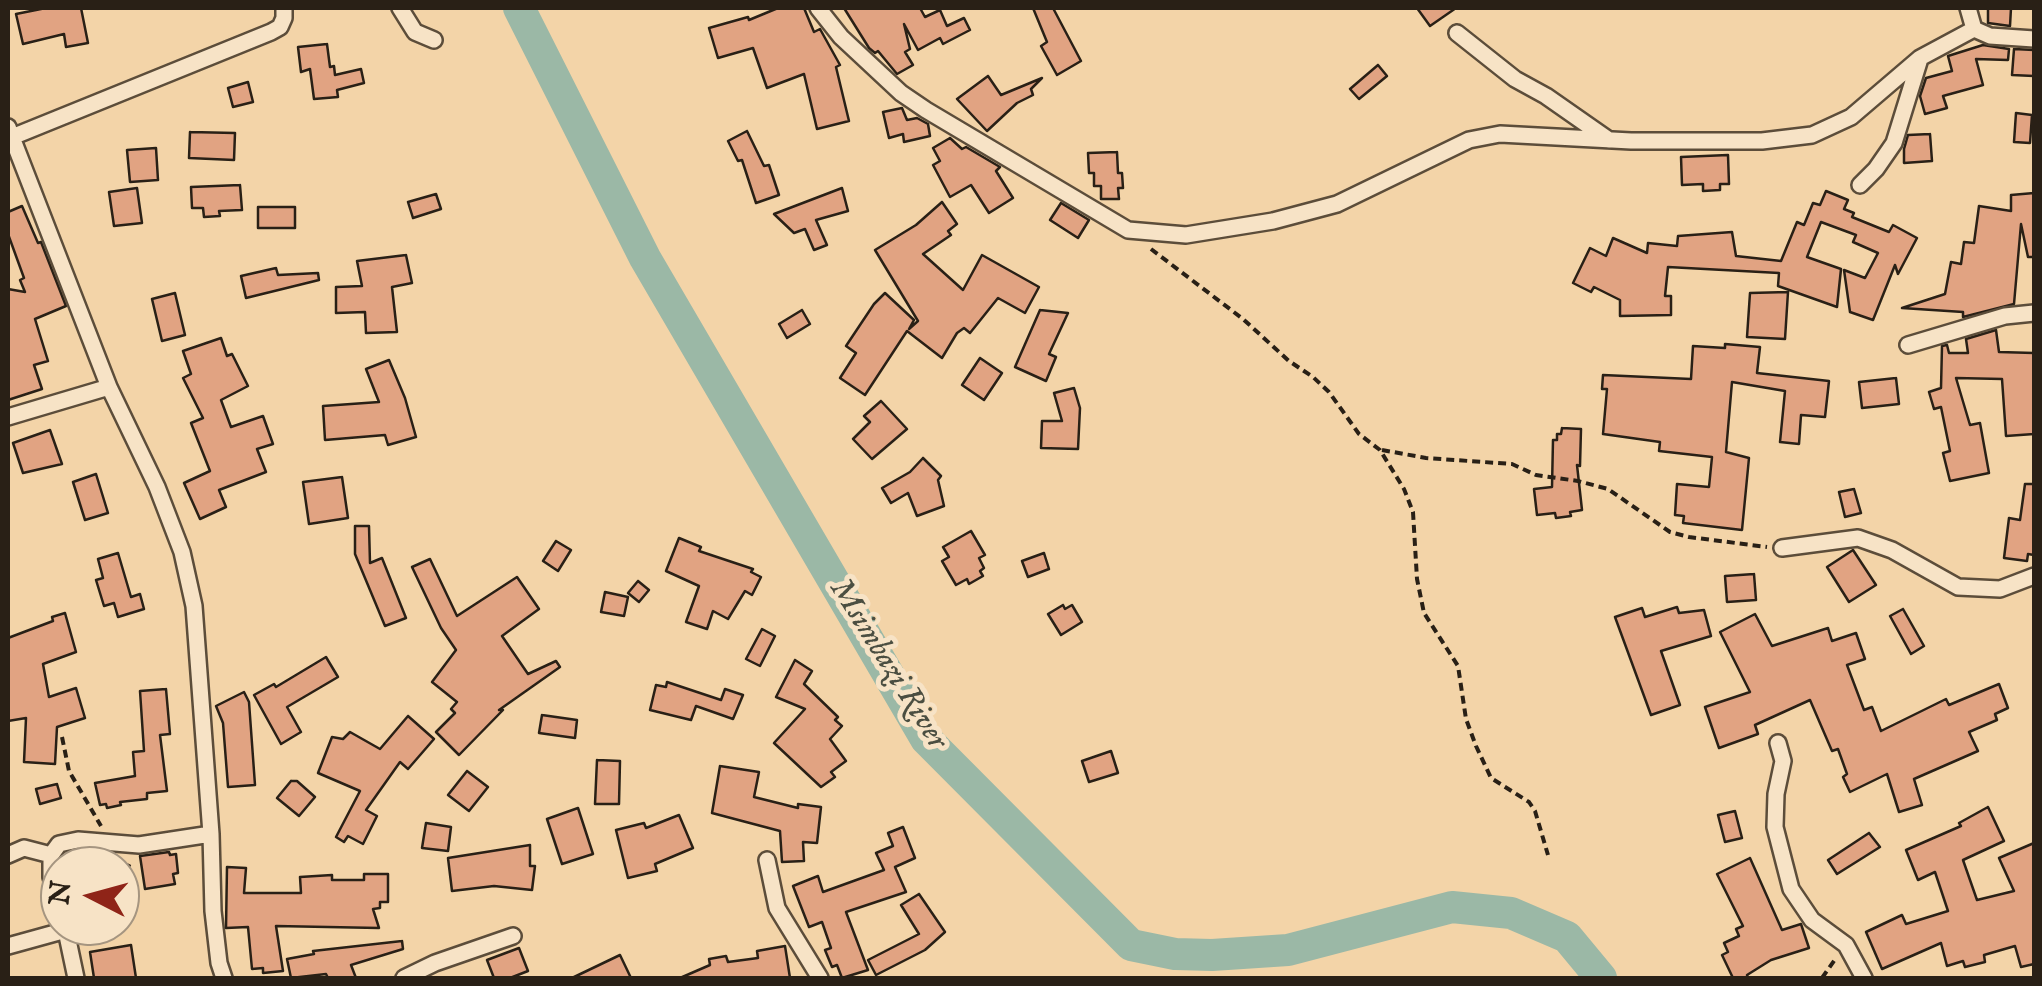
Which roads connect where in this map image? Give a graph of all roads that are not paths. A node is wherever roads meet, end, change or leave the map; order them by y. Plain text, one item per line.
1 (284, 8) edge
2 (400, 8) edge
3 (818, 8) edge
4 (1968, 8) edge
5 (1974, 29) junction
6 (1457, 33) dead end
7 (2034, 39) edge
8 (434, 40) dead end
9 (1920, 58) junction
10 (10, 132) edge
11 (1610, 140) junction
12 (1860, 185) dead end
13 (2034, 315) edge
14 (1908, 345) dead end
15 (108, 387) junction
16 (8, 416) edge
17 (1782, 548) road end
18 (2034, 576) edge
19 (1778, 742) dead end
20 (211, 834) junction
21 (58, 846) edge
22 (40, 852) edge
23 (8, 854) edge
24 (767, 860) dead end
25 (40, 936) edge
26 (513, 936) dead end
27 (8, 946) edge
28 (70, 946) edge
29 (76, 978) edge
30 (224, 978) edge
31 (404, 978) edge
32 (820, 978) edge
33 (1864, 978) edge

1 - 10 street
2 - 8 street
3 - 11 street
4 - 5 street
5 - 7 street
5 - 9 street
6 - 11 street
9 - 11 street
9 - 12 street
10 - 15 street
13 - 14 street
15 - 16 street
15 - 20 street
17 - 18 street
19 - 33 street
20 - 21 street
20 - 30 street
22 - 23 street
24 - 32 street
25 - 27 street
26 - 31 street
28 - 29 street

